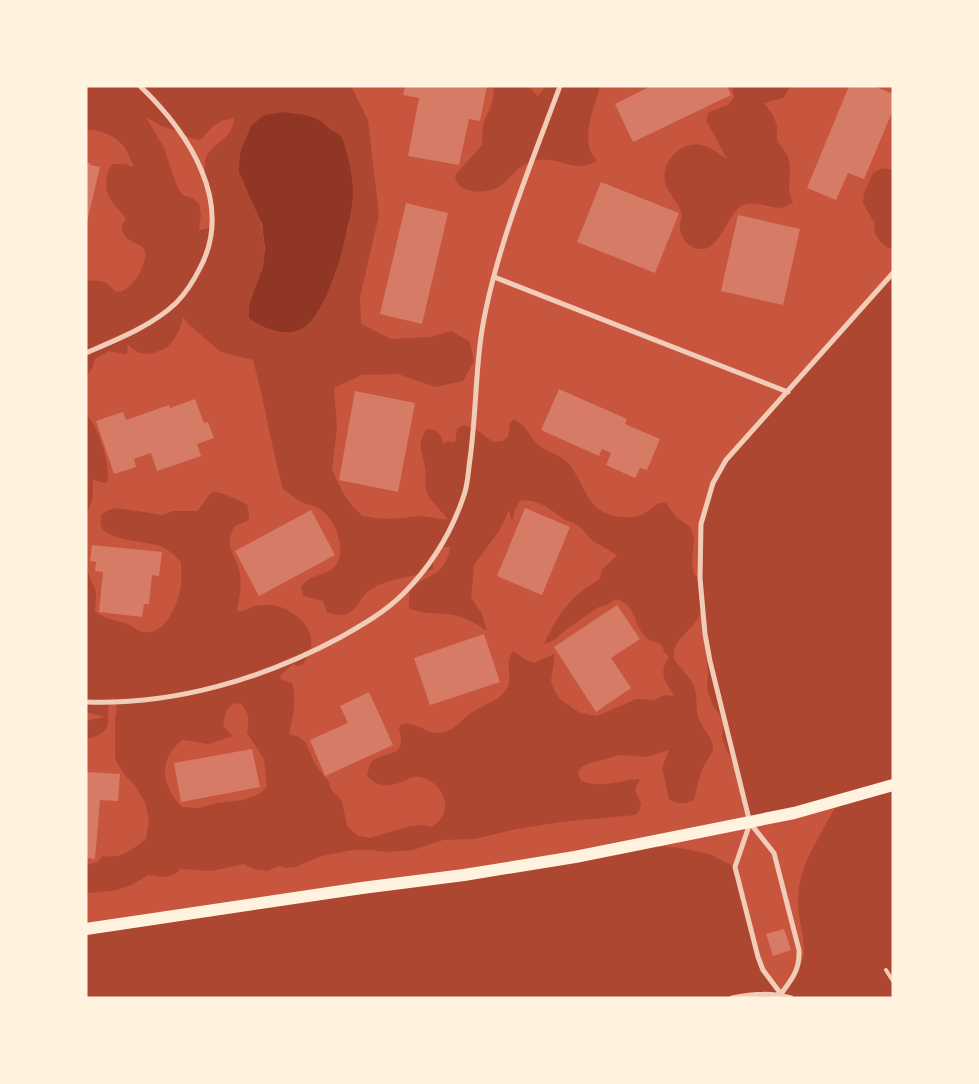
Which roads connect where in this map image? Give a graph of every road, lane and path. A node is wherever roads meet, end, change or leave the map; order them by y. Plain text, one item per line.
1 (140, 86) edge
2 (560, 86) edge
3 (893, 273) edge
4 (494, 277) junction
5 (86, 353) edge
6 (788, 392) junction
7 (86, 702) edge
8 (893, 786) edge
9 (750, 823) junction
10 (86, 929) edge
11 (886, 970) dead end
12 (893, 981) edge
13 (781, 994) junction
14 (732, 998) edge
15 (792, 998) edge

1 - 5 street
2 - 4 street
3 - 6 street
4 - 6 street
4 - 7 street
6 - 9 street
8 - 9 main road
9 - 10 main road
9 - 13 street
9 - 13 street
11 - 12 lane
13 - 14 street
13 - 15 street

